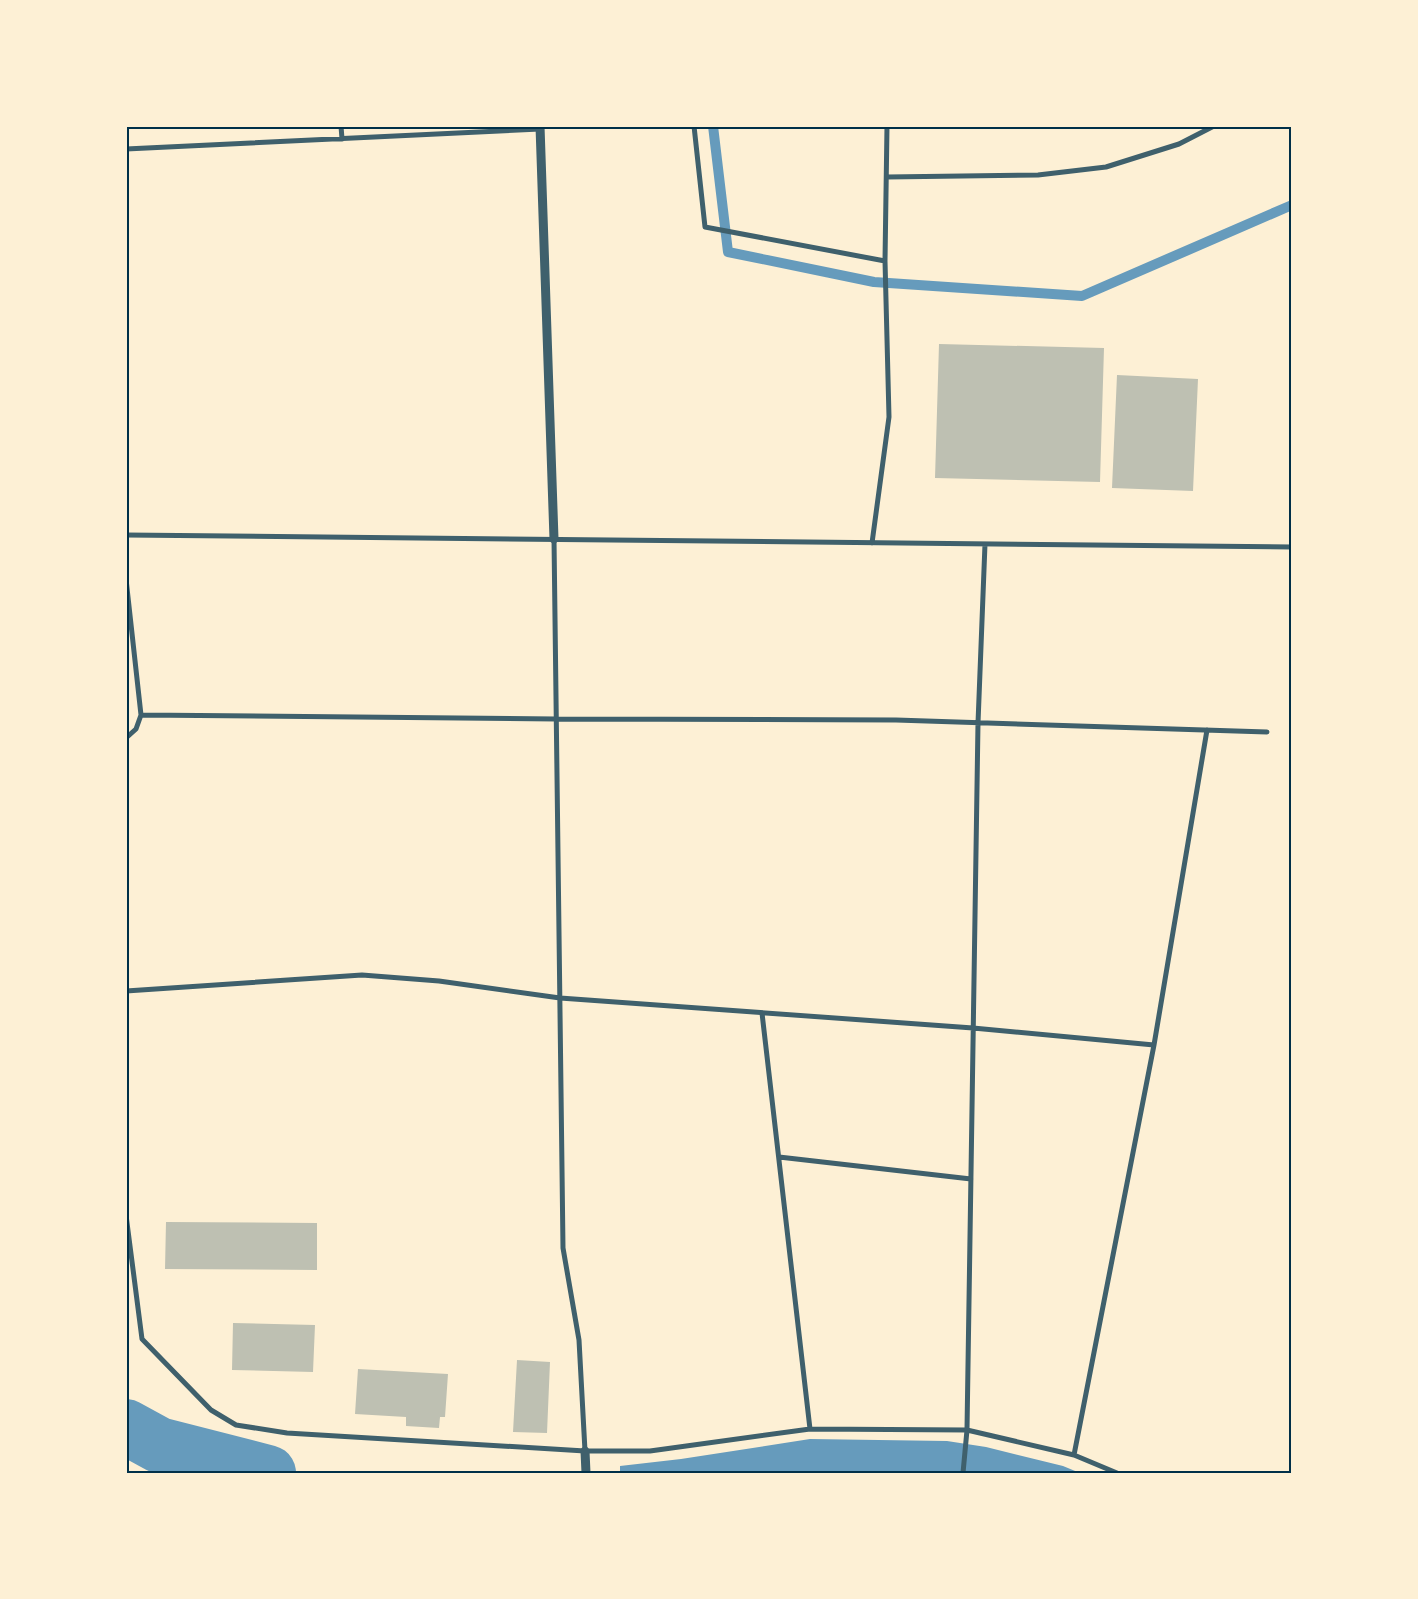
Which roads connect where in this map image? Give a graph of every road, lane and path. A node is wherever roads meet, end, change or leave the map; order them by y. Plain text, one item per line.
1 (341, 126) edge
2 (694, 126) edge
3 (887, 126) edge
4 (1214, 126) edge
5 (540, 128) edge
6 (342, 139) junction
7 (126, 149) edge
8 (886, 177) junction
9 (885, 261) junction
10 (126, 535) edge
11 (554, 539) junction
12 (872, 543) junction
13 (985, 544) junction
14 (1292, 547) edge
15 (126, 579) edge
16 (141, 715) junction
17 (556, 719) junction
18 (978, 723) junction
19 (1207, 730) junction
20 (1267, 732) dead end
21 (126, 738) edge
22 (126, 991) edge
23 (560, 998) junction
24 (762, 1013) junction
25 (973, 1028) junction
26 (1154, 1045) junction
27 (779, 1157) junction
28 (971, 1179) junction
29 (126, 1215) edge
30 (810, 1429) junction
31 (966, 1430) junction
32 (585, 1451) junction
33 (1074, 1455) junction
34 (586, 1473) edge
35 (963, 1473) edge
36 (1117, 1473) edge

1 - 6 street
2 - 9 street
3 - 8 street
4 - 8 street
5 - 6 street
5 - 11 street
6 - 7 street
8 - 9 street
9 - 12 street
10 - 11 street
11 - 12 street
11 - 17 street
12 - 13 street
13 - 14 street
13 - 18 street
15 - 16 street
16 - 17 street
16 - 21 street
17 - 18 street
17 - 23 street
18 - 19 street
18 - 25 street
19 - 20 street
19 - 26 street
22 - 23 street
23 - 24 street
23 - 32 street
24 - 25 street
24 - 27 street
25 - 26 street
25 - 28 street
26 - 33 street
27 - 28 street
27 - 30 street
28 - 31 street
29 - 32 street
30 - 31 street
30 - 32 street
31 - 33 street
31 - 35 street
32 - 34 street
33 - 36 street

